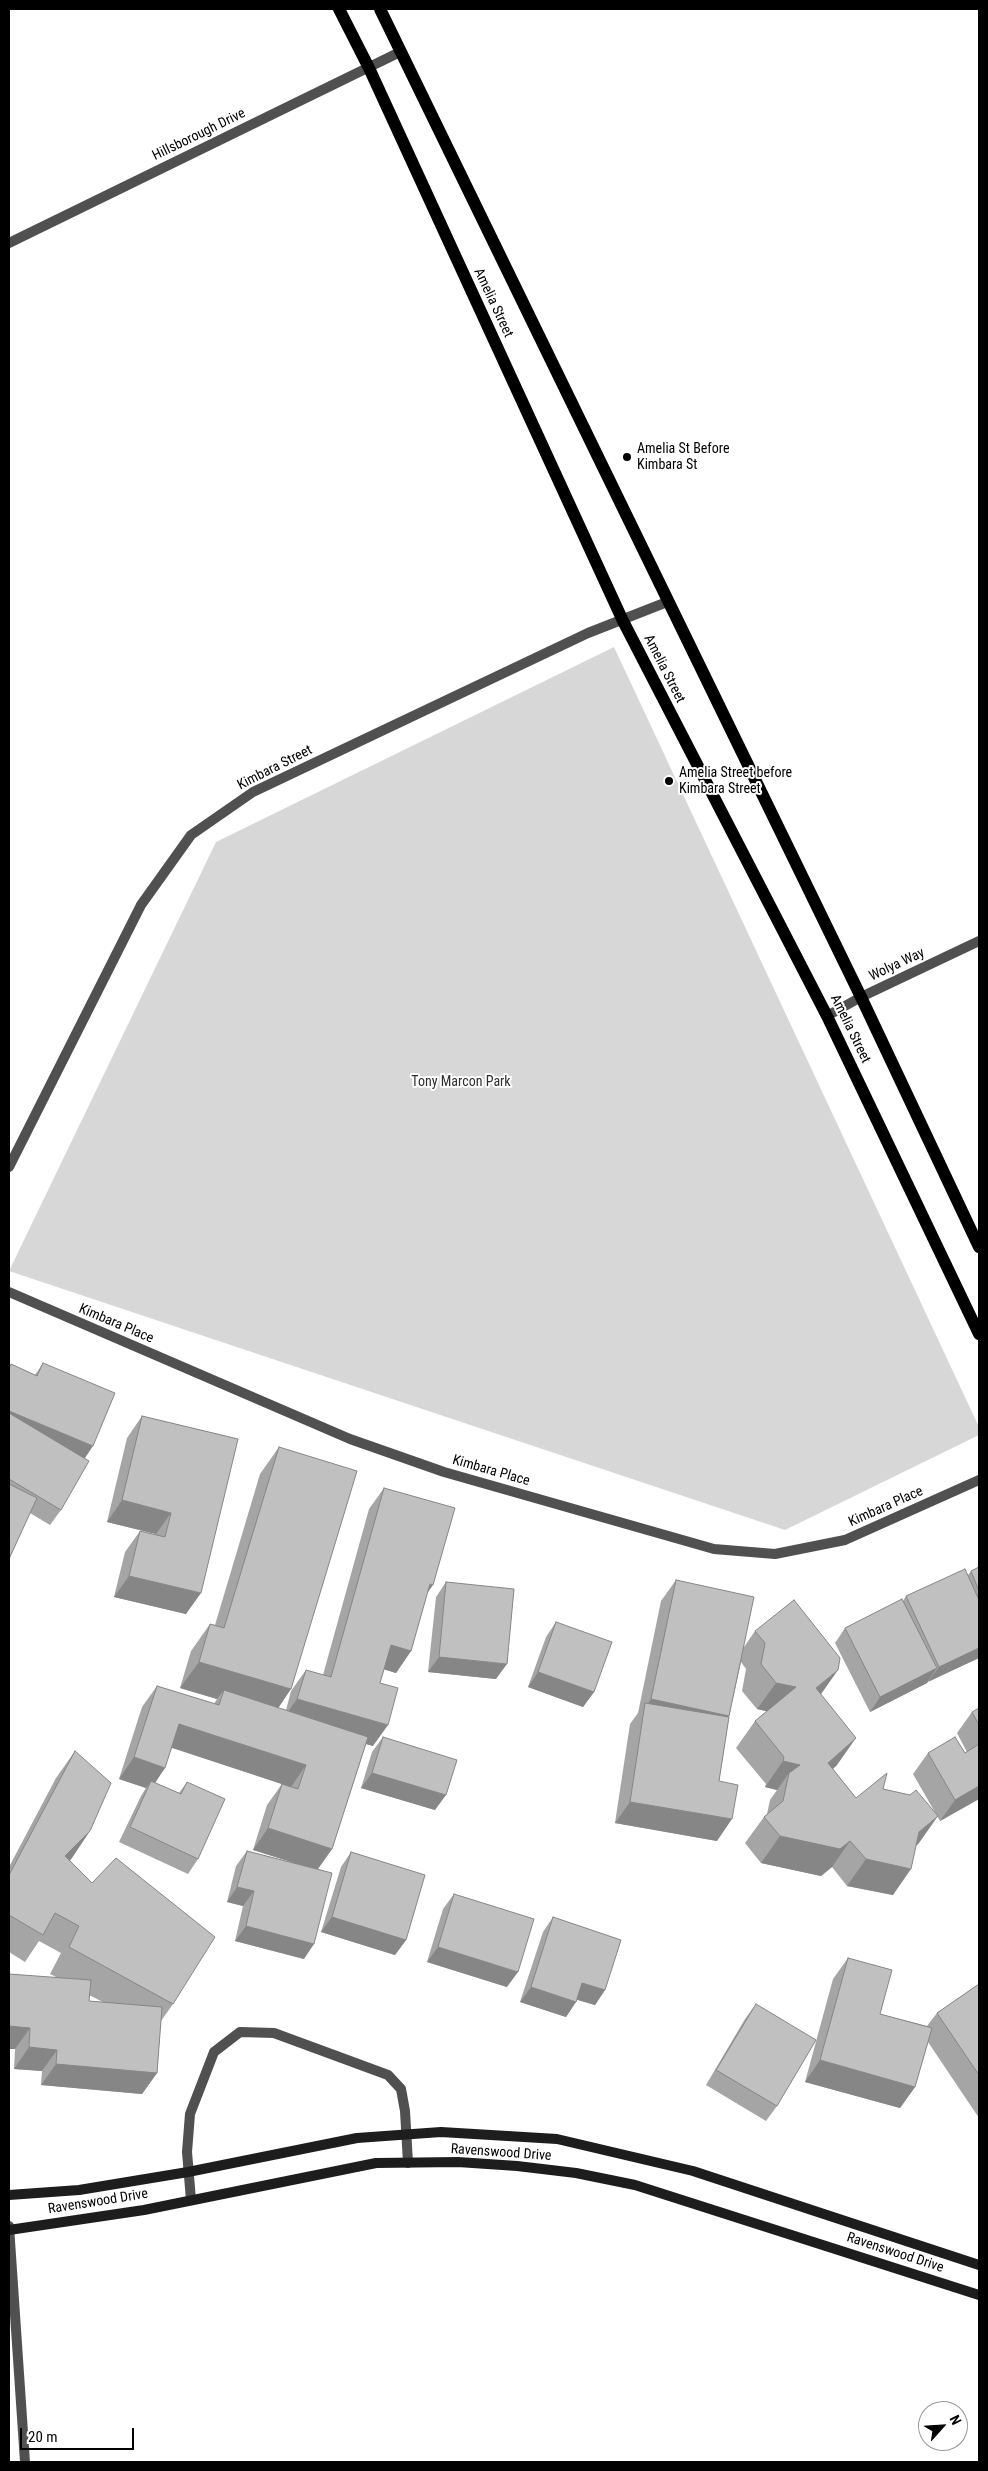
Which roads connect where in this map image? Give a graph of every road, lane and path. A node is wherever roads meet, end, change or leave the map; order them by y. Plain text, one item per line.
1 (339, 9) edge
2 (380, 9) edge
3 (400, 52) junction
4 (368, 68) junction
5 (9, 244) edge
6 (667, 602) junction
7 (623, 621) junction
8 (979, 941) edge
9 (860, 997) junction
10 (827, 1016) junction
11 (9, 1167) edge
12 (979, 1246) edge
13 (9, 1292) edge
14 (979, 1334) edge
15 (979, 1480) edge
16 (406, 2134) junction
17 (408, 2163) junction
18 (188, 2172) junction
19 (9, 2195) edge
20 (191, 2200) junction
21 (9, 2226) edge
22 (9, 2230) edge
23 (979, 2265) edge
24 (979, 2295) edge
25 (25, 2462) edge

1 - 4 main road, Amelia Street
2 - 3 main road, Amelia Street
3 - 4 street, Hillsborough Drive
3 - 6 main road, Amelia Street
4 - 5 street, Hillsborough Drive
4 - 7 main road, Amelia Street
6 - 7 street, Kimbara Street
6 - 9 main road, Amelia Street
7 - 10 main road, Amelia Street
7 - 11 street, Kimbara Street
8 - 9 street, Wolya Way
9 - 10 street, Wolya Way
9 - 12 main road, Amelia Street
10 - 14 main road, Amelia Street
13 - 15 street, Kimbara Place
16 - 17 street
16 - 18 street, Ravenswood Drive
16 - 18 street
16 - 23 street, Ravenswood Drive
17 - 20 street, Ravenswood Drive
17 - 24 street, Ravenswood Drive
18 - 19 street, Ravenswood Drive
18 - 20 street
20 - 22 street, Ravenswood Drive
21 - 22 street
22 - 25 street

